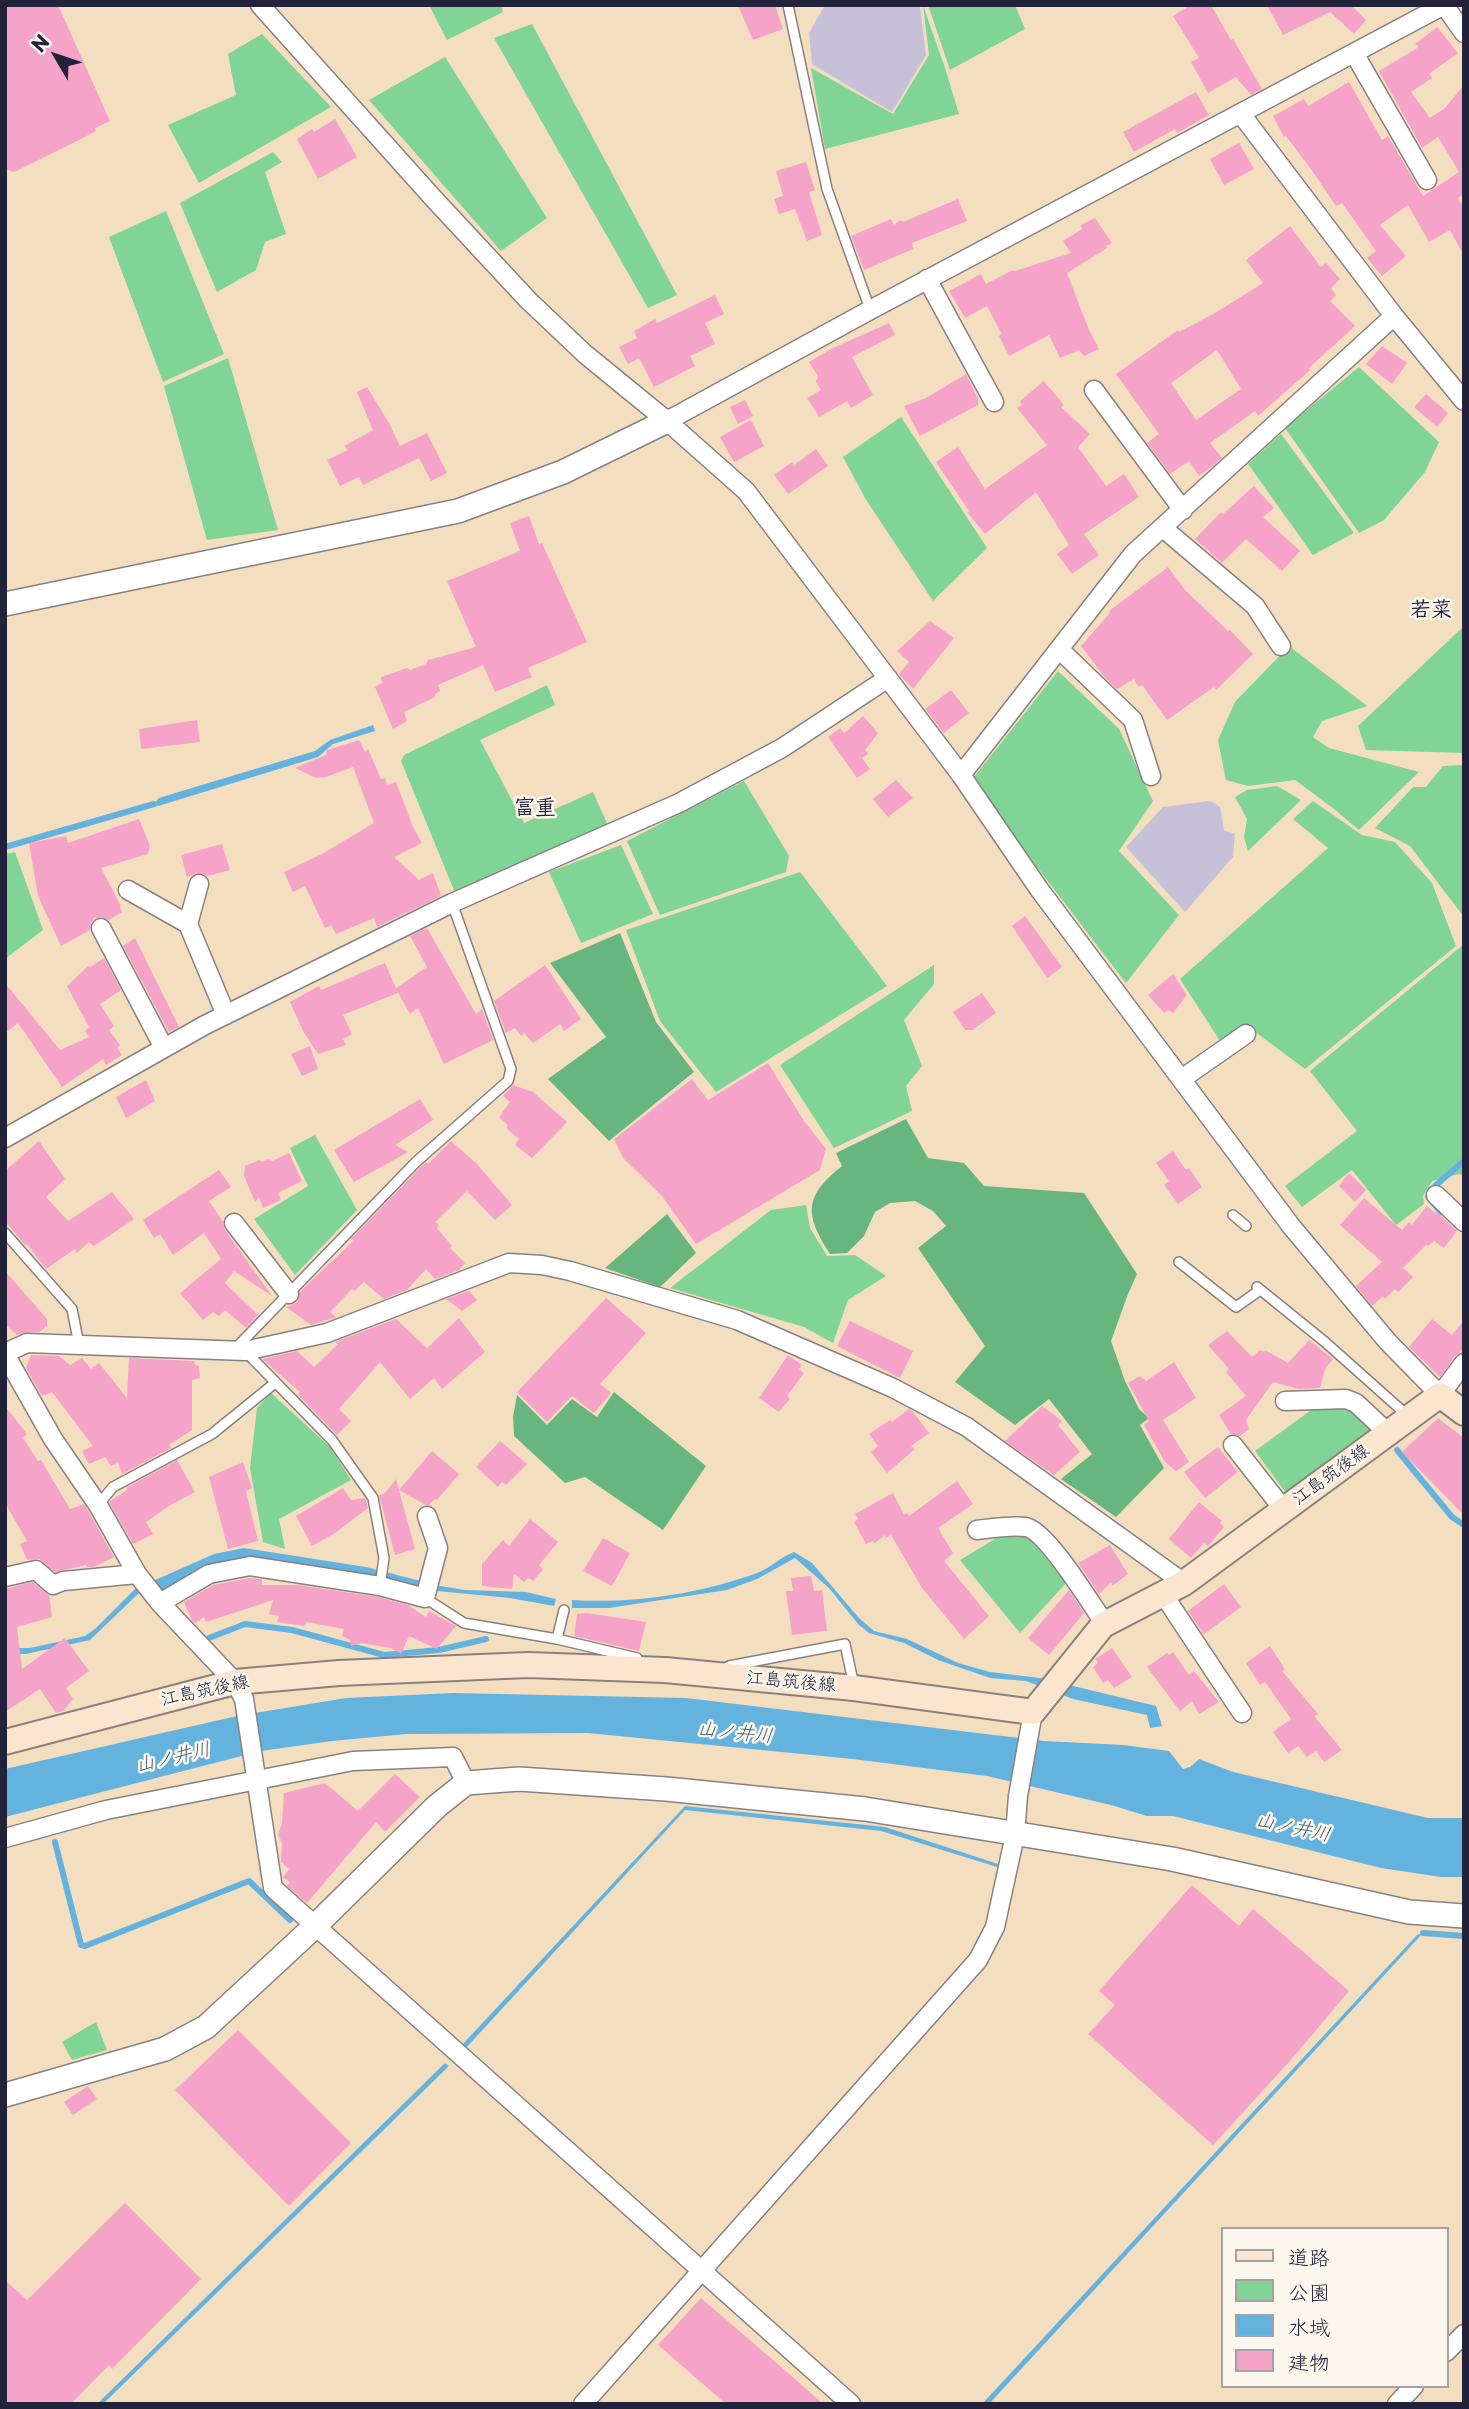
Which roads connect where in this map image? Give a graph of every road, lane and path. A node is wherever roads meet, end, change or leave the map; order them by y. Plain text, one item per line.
1 (260, 5) edge
2 (788, 5) edge
3 (1430, 8) edge
4 (1464, 33) edge
5 (1354, 53) junction
6 (1241, 114) junction
7 (1427, 180) dead end
8 (927, 279) junction
9 (867, 301) dead end
10 (1394, 316) junction
11 (1094, 390) dead end
12 (1464, 401) edge
13 (994, 402) dead end
14 (667, 421) junction
15 (1183, 510) junction
16 (1163, 528) junction
17 (5, 604) edge
18 (1281, 646) dead end
19 (1060, 650) junction
20 (888, 678) junction
21 (961, 775) junction
22 (1151, 776) dead end
23 (200, 884) dead end
24 (128, 890) dead end
25 (452, 903) junction
26 (188, 925) junction
27 (101, 928) dead end
28 (226, 1015) junction
29 (1246, 1034) dead end
30 (164, 1048) junction
31 (1183, 1079) junction
32 (5, 1138) edge
33 (1436, 1195) dead end
34 (1233, 1215) dead end
35 (1464, 1222) edge
36 (234, 1223) dead end
37 (1245, 1226) dead end
38 (5, 1233) edge
39 (1179, 1262) dead end
40 (289, 1294) junction
41 (79, 1345) junction
42 (239, 1351) junction
43 (6, 1360) edge
44 (1464, 1363) edge
45 (275, 1383) junction
46 (1440, 1395) junction
47 (1285, 1401) dead end
48 (1464, 1413) edge
49 (1409, 1417) junction
50 (1388, 1433) junction
51 (1233, 1446) dead end
52 (98, 1505) junction
53 (1284, 1510) junction
54 (427, 1516) dead end
55 (977, 1530) dead end
56 (137, 1574) junction
57 (5, 1577) edge
58 (380, 1586) junction
59 (1174, 1589) junction
60 (425, 1598) junction
61 (160, 1603) junction
62 (564, 1610) dead end
63 (1105, 1624) junction
64 (557, 1639) junction
65 (696, 1673) junction
66 (854, 1688) junction
67 (240, 1690) junction
68 (1242, 1713) dead end
69 (1031, 1722) junction
70 (5, 1742) edge
71 (255, 1771) junction
72 (466, 1783) junction
73 (1015, 1835) junction
74 (5, 1838) edge
75 (1464, 1916) edge
76 (314, 1927) junction
77 (5, 2095) edge
78 (702, 2271) junction
79 (1464, 2334) edge
80 (1448, 2350) edge
81 (1412, 2388) edge
82 (583, 2404) edge
83 (851, 2404) edge
84 (1397, 2404) edge

1 - 14 street
2 - 9 lane
3 - 4 street
3 - 5 street
5 - 6 street
5 - 7 street
6 - 8 street
6 - 10 street
8 - 13 street
8 - 14 street
10 - 12 street
10 - 15 street
11 - 15 street
14 - 17 street
14 - 20 street
15 - 16 street
16 - 18 street
16 - 19 street
19 - 21 street
19 - 22 street
20 - 21 street
20 - 25 street
21 - 31 street
23 - 26 street
24 - 26 street
25 - 28 street
25 - 40 lane
26 - 28 street
27 - 30 street
28 - 30 street
29 - 31 street
30 - 32 street
31 - 46 street
33 - 35 street
34 - 37 lane
36 - 40 street
38 - 41 lane
39 - 49 lane
40 - 42 lane
41 - 42 street
41 - 43 street
42 - 45 lane
42 - 59 street
43 - 52 street
44 - 46 street
45 - 52 lane
45 - 58 lane
46 - 48 main road
46 - 49 main road, 江島筑後線
47 - 50 street
49 - 50 main road, 江島筑後線
50 - 53 main road, 江島筑後線
51 - 53 street
52 - 56 street
53 - 59 main road, 江島筑後線
54 - 60 street
55 - 63 street
56 - 57 street
56 - 61 street
58 - 60 street
58 - 61 street
59 - 63 main road, 江島筑後線
59 - 68 street
60 - 64 lane
61 - 67 street
62 - 64 lane
63 - 69 main road, 江島筑後線
64 - 65 lane
65 - 66 main road, 江島筑後線
65 - 66 lane
65 - 67 main road, 江島筑後線
66 - 69 main road, 江島筑後線
67 - 70 main road, 江島筑後線
67 - 71 street
69 - 73 street
71 - 72 street
71 - 74 street
71 - 76 street
72 - 73 street
72 - 76 street
73 - 75 street
73 - 78 street
76 - 77 street
76 - 78 street
78 - 82 street
78 - 83 street
79 - 80 street
81 - 84 street

